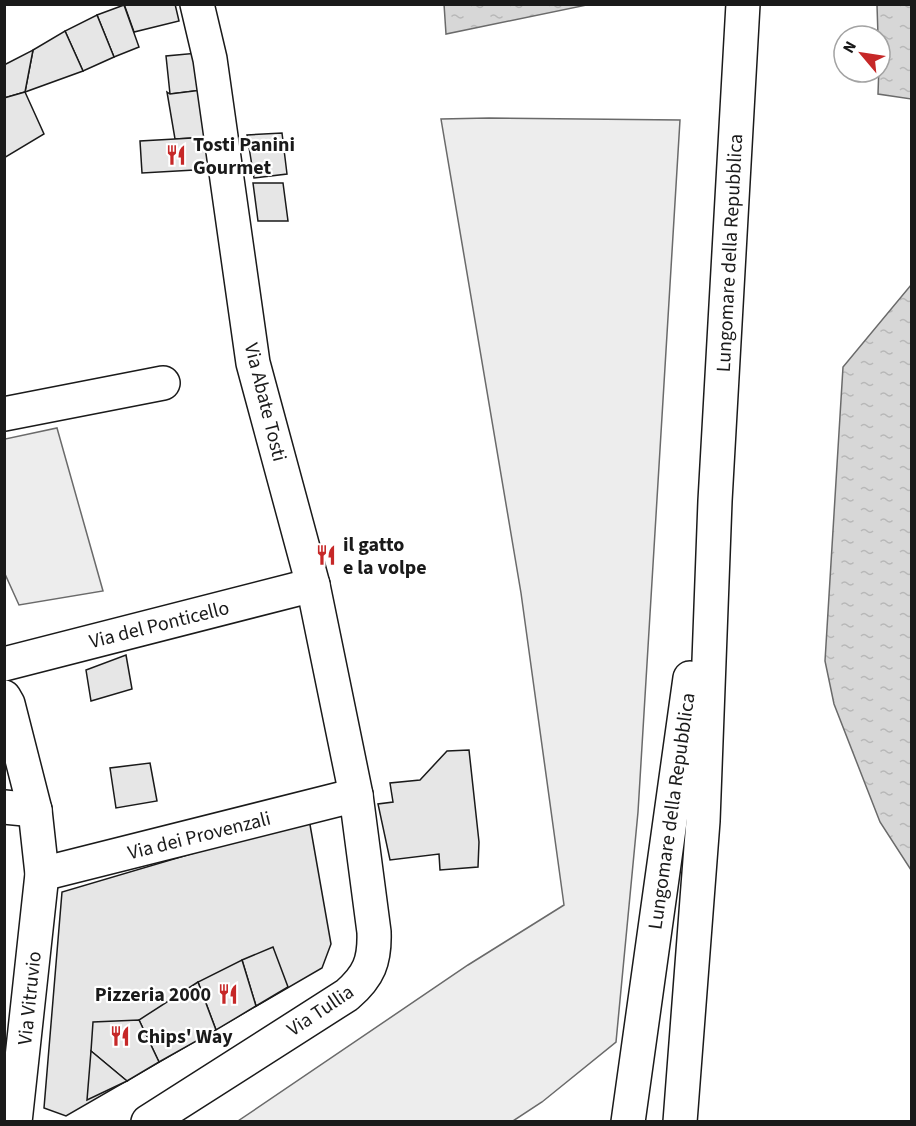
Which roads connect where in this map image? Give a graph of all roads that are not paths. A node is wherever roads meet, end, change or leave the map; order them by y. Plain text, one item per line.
1 (197, 4) edge
2 (743, 4) edge
3 (163, 383) dead end
4 (4, 414) edge
5 (716, 501) junction
6 (313, 585) junction
7 (4, 664) edge
8 (4, 697) edge
9 (356, 795) junction
10 (20, 808) edge
11 (42, 874) junction
12 (632, 1087) junction
13 (15, 1122) edge
14 (148, 1122) edge
15 (604, 1122) edge
16 (628, 1122) edge
17 (680, 1122) edge

1 - 6 street, Via Abate Tosti
2 - 5 street, Lungomare della Repubblica
3 - 4 street
5 - 12 street, Lungomare della Repubblica
5 - 17 street, Lungomare della Repubblica
6 - 7 street, Via del Ponticello
6 - 9 street, Via Abate Tosti
8 - 10 street, Via Vitruvio
9 - 11 street, Via dei Provenzali
9 - 14 street, Via Tullia
10 - 11 street, Via Vitruvio
11 - 13 street, Via Vitruvio
12 - 15 street
12 - 16 street, Lungomare della Repubblica

